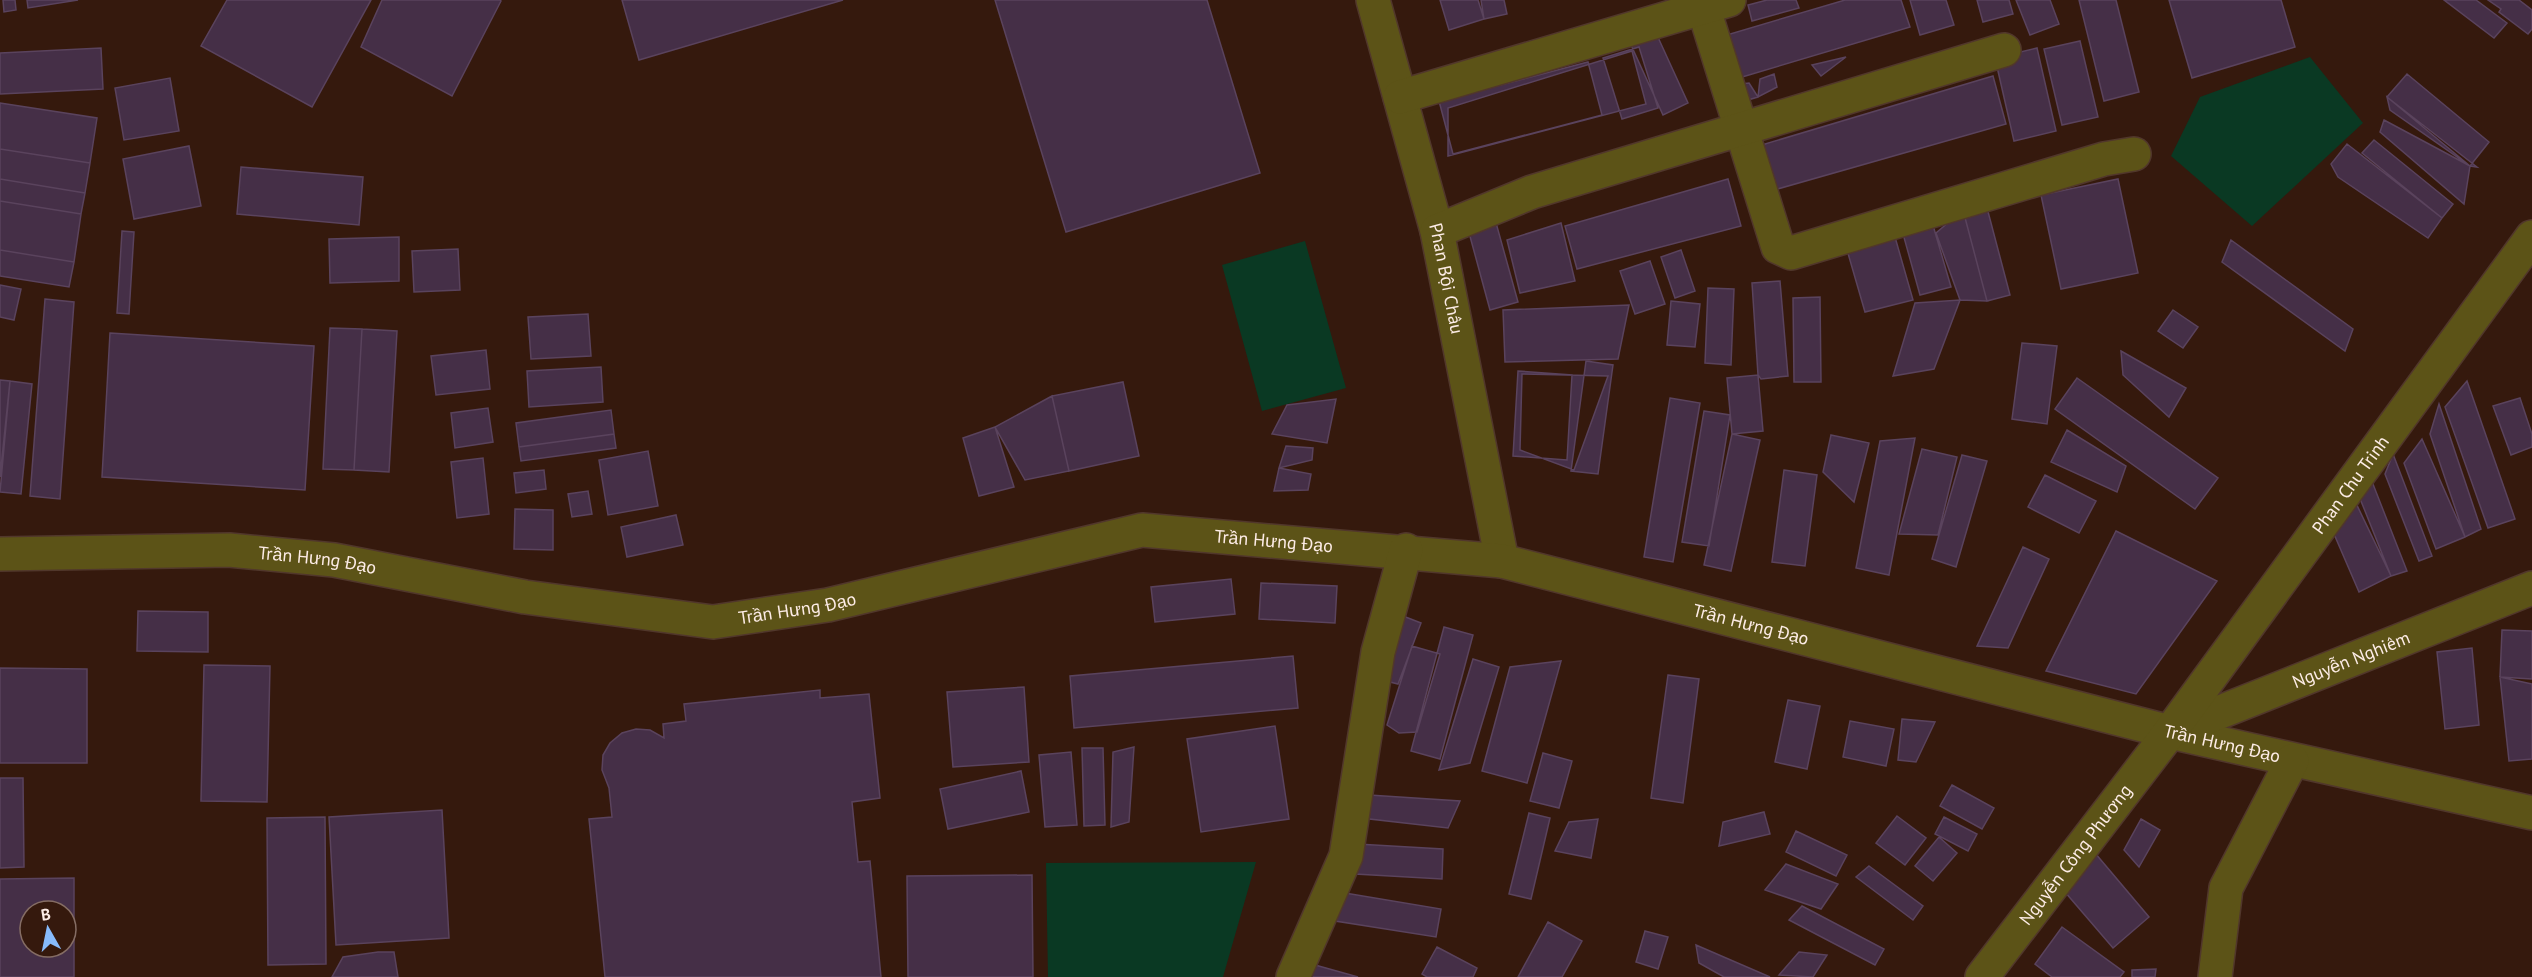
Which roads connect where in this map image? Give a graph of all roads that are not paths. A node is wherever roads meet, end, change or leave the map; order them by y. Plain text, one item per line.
1 (1373, 0) edge
2 (1711, 2) edge
3 (2004, 50) dead end
4 (1400, 98) junction
5 (1740, 127) junction
6 (2134, 154) dead end
7 (1437, 231) junction
8 (2532, 237) edge
9 (1406, 550) junction
10 (0, 554) edge
11 (1502, 561) junction
12 (2532, 588) edge
13 (2170, 732) junction
14 (2292, 761) junction
15 (2532, 813) edge
16 (1293, 977) edge
17 (1982, 977) edge
18 (2215, 977) edge

1 - 4 street, Phan Bội Châu
2 - 4 street
2 - 5 street
3 - 5 street
4 - 7 street, Phan Bội Châu
5 - 6 street
5 - 7 street
7 - 11 street, Phan Bội Châu
8 - 13 street, Phan Chu Trinh
9 - 10 street, Trần Hưng Đạo
9 - 11 street, Trần Hưng Đạo
9 - 16 street
11 - 13 street, Trần Hưng Đạo
12 - 13 street, Nguyễn Nghiêm
13 - 14 street, Trần Hưng Đạo
13 - 17 street, Nguyễn Công Phương
14 - 15 street, Trần Hưng Đạo
14 - 18 street

